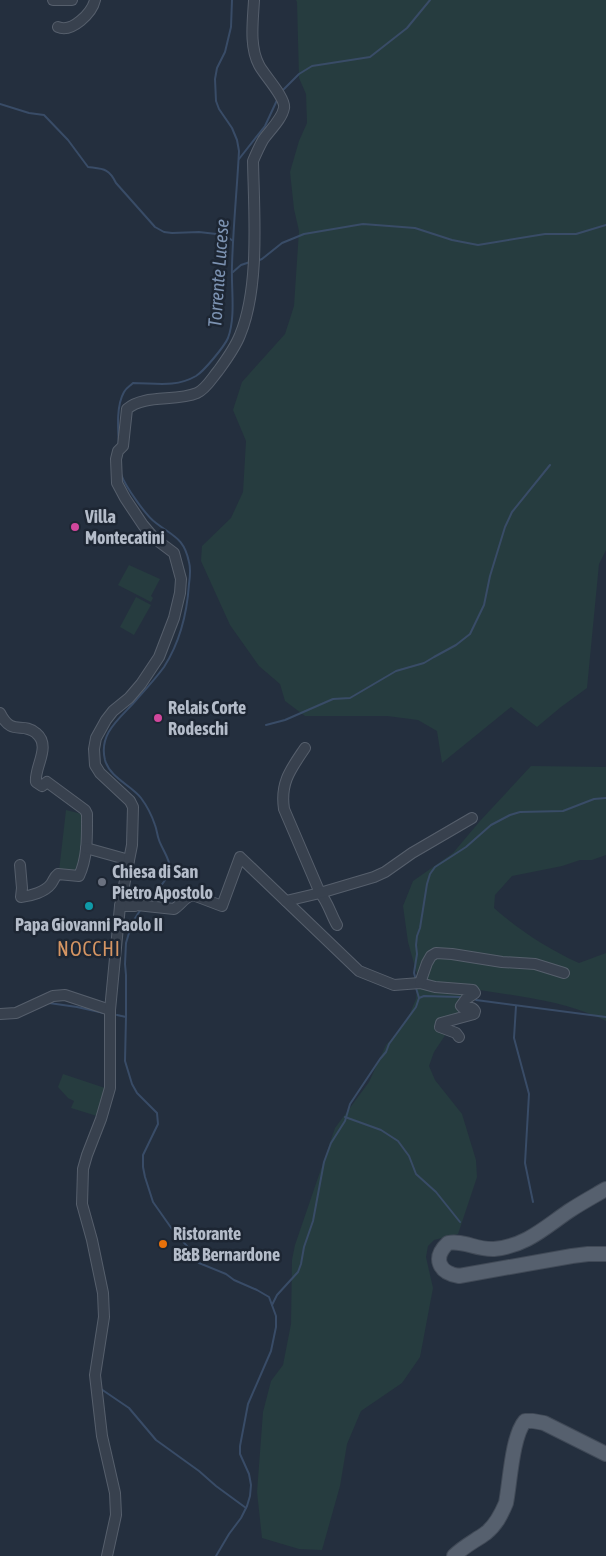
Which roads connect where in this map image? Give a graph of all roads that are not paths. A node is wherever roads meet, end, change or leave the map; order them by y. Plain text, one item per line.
1 (53, 0) edge
2 (72, 0) edge
3 (95, 0) edge
4 (254, 0) edge
5 (58, 27) dead end
6 (0, 713) edge
7 (305, 748) dead end
8 (472, 818) dead end
9 (86, 848) junction
10 (129, 860) junction
11 (20, 865) dead end
12 (320, 893) junction
13 (286, 901) junction
14 (120, 906) junction
15 (336, 925) dead end
16 (564, 973) dead end
17 (420, 983) junction
18 (110, 1010) junction
19 (0, 1014) edge
20 (459, 1037) dead end
21 (606, 1189) edge
22 (606, 1254) edge
23 (606, 1454) edge
24 (107, 1556) edge
25 (454, 1556) edge

1 - 2 street
3 - 5 street
4 - 10 street
6 - 9 street
7 - 12 street
8 - 12 street
9 - 10 street
9 - 11 street
10 - 14 street
12 - 13 street
12 - 15 street
13 - 14 street
13 - 17 street
14 - 18 street
16 - 17 street
17 - 20 street
18 - 19 street
18 - 24 street
21 - 22 main road
23 - 25 main road

